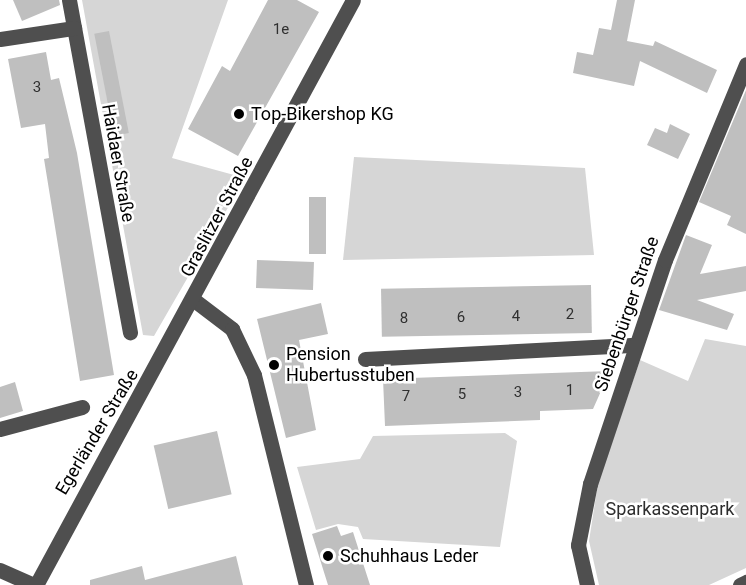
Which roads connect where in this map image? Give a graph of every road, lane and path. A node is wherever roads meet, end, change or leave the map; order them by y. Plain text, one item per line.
1 (69, 0) edge
2 (353, 0) edge
3 (74, 28) junction
4 (0, 39) edge
5 (746, 64) edge
6 (194, 300) junction
7 (130, 332) dead end
8 (636, 345) junction
9 (365, 359) dead end
10 (82, 406) dead end
11 (0, 429) edge
12 (0, 570) edge
13 (746, 582) edge
14 (34, 585) edge
15 (306, 585) edge
16 (587, 585) edge
17 (740, 585) edge

1 - 3 street, Haidaer Straße
2 - 6 street, Graslitzer Straße
3 - 4 street
3 - 7 street, Haidaer Straße
5 - 8 street, Siebenbürger Straße
6 - 14 street, Egerländer Straße
6 - 15 street, Graslitzer Straße
8 - 9 street
8 - 16 street, Siebenbürger Straße
10 - 11 street
12 - 14 street
13 - 17 street

